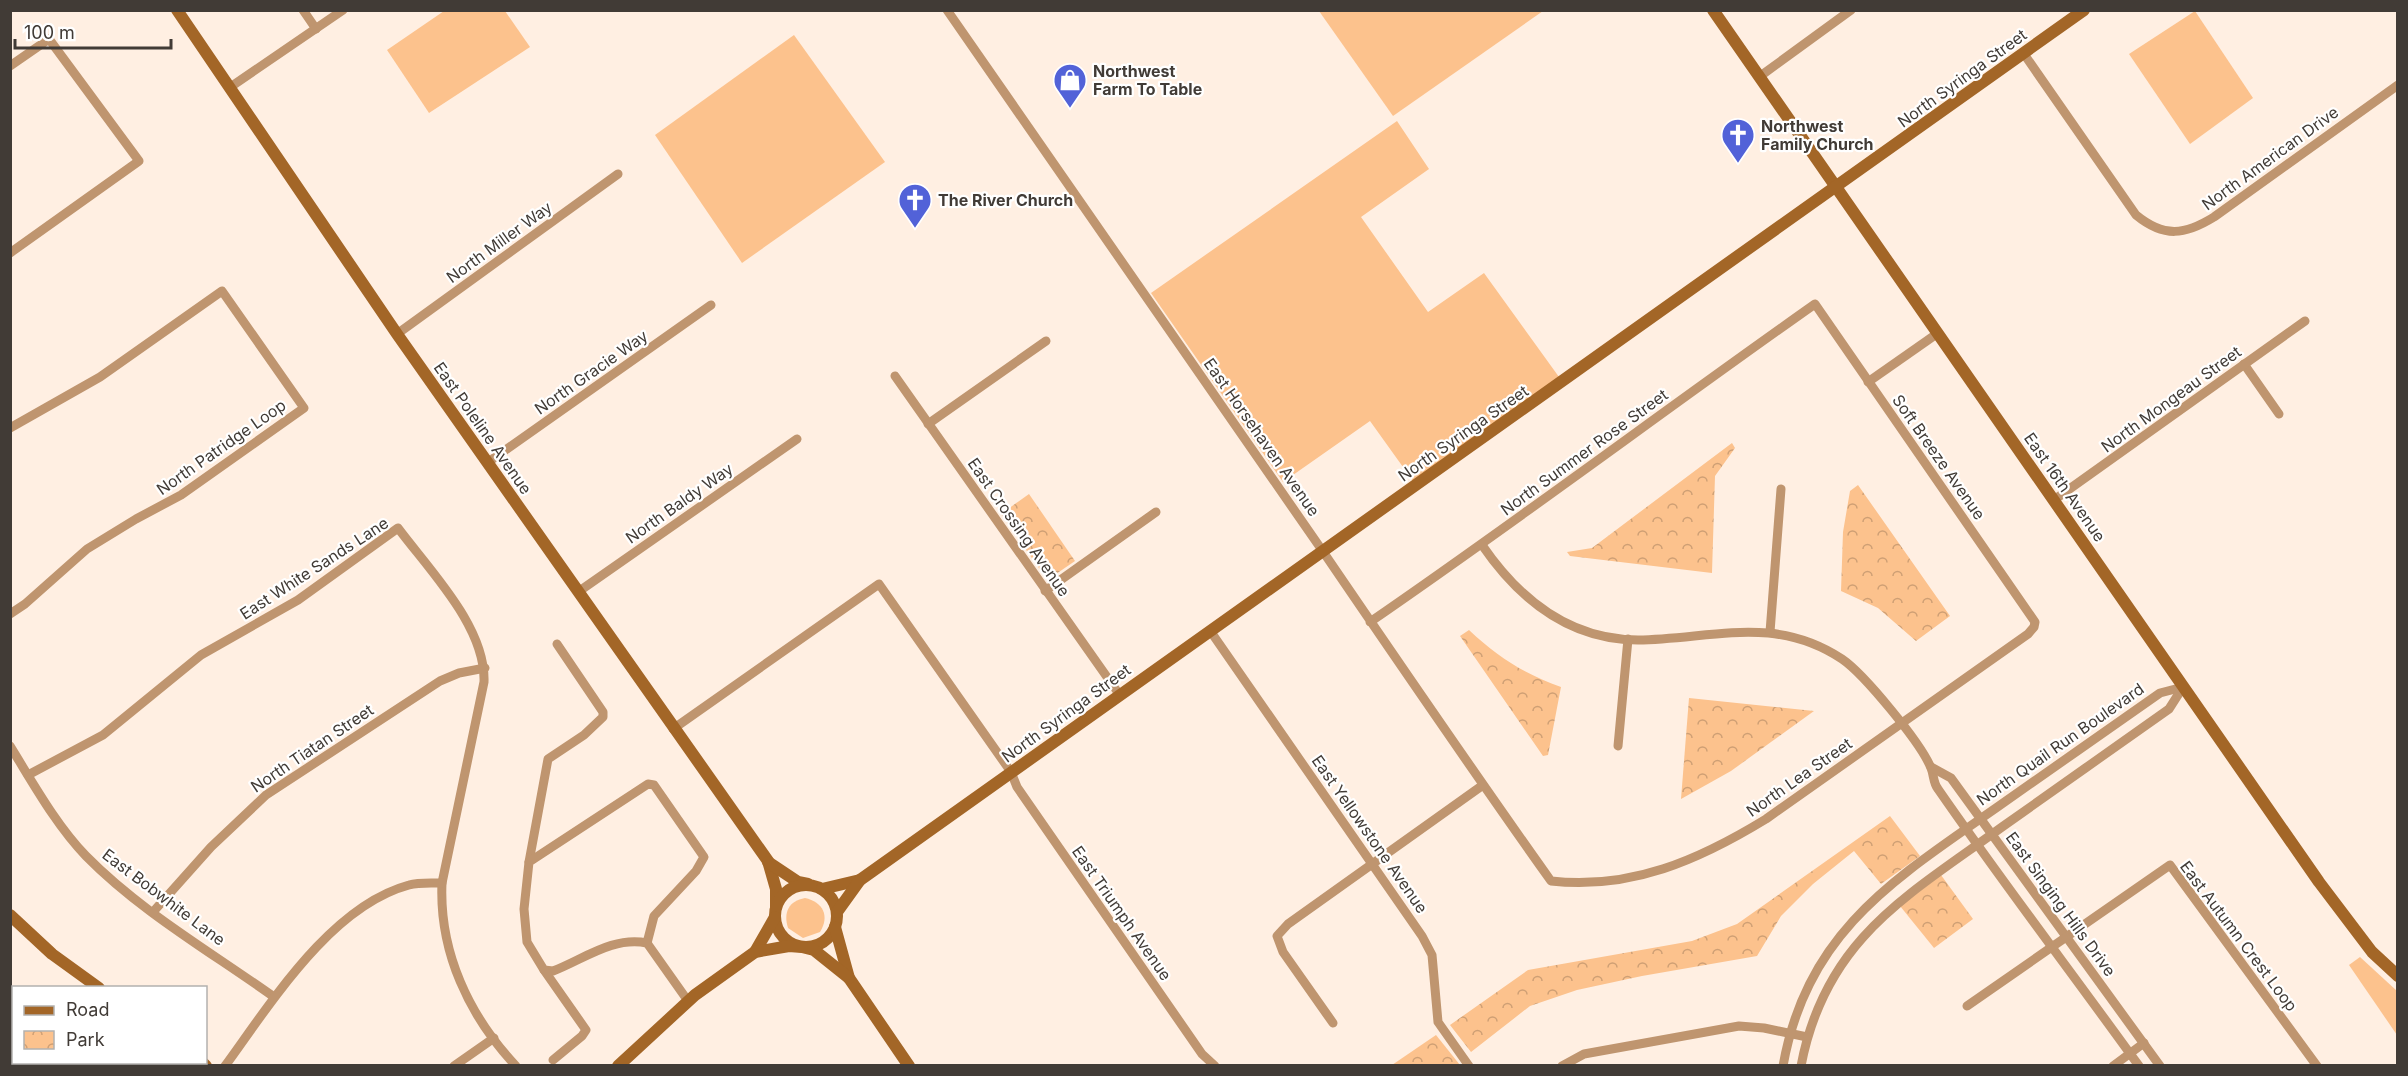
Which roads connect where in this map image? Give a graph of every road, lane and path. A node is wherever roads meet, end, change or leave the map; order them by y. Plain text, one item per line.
1 (177, 10) edge
2 (303, 10) edge
3 (343, 10) edge
4 (947, 10) edge
5 (1713, 10) edge
6 (1851, 10) edge
7 (2084, 10) edge
8 (316, 29) junction
9 (2024, 54) junction
10 (10, 66) edge
11 (1759, 77) junction
12 (2397, 85) edge
13 (229, 88) junction
14 (618, 174) dead end
15 (1838, 188) junction
16 (10, 253) edge
17 (1815, 304) joint
18 (711, 305) dead end
19 (2305, 321) dead end
20 (1938, 333) junction
21 (397, 334) junction
22 (1046, 341) dead end
23 (2244, 364) junction
24 (895, 376) dead end
25 (1868, 382) junction
26 (2279, 414) dead end
27 (928, 424) junction
28 (10, 428) edge
29 (797, 439) dead end
30 (487, 463) junction
31 (1781, 489) dead end
32 (2054, 500) junction
33 (1156, 512) dead end
34 (1482, 545) junction
35 (1324, 553) junction
36 (1046, 591) junction
37 (578, 592) junction
38 (10, 614) edge
39 (1370, 622) junction
40 (2034, 627) joint
41 (1211, 632) junction
42 (1770, 632) junction
43 (1628, 639) junction
44 (557, 644) dead end
45 (484, 668) junction
46 (2183, 687) junction
47 (1119, 694) junction
48 (1901, 724) junction
49 (673, 729) junction
50 (1618, 746) dead end
51 (10, 747) edge
52 (1931, 767) junction
53 (1011, 772) junction
54 (28, 775) junction
55 (1483, 785) junction
56 (1981, 818) junction
57 (1966, 829) junction
58 (1993, 834) junction
59 (1977, 846) junction
60 (768, 861) junction
61 (529, 862) junction
62 (1372, 864) junction
63 (860, 880) junction
64 (1551, 881) joint
65 (442, 883) junction
66 (817, 887) junction
67 (153, 912) junction
68 (776, 912) junction
69 (837, 912) junction
70 (10, 915) edge
71 (835, 927) junction
72 (2067, 937) junction
73 (647, 943) junction
74 (802, 946) junction
75 (2052, 947) junction
76 (754, 952) junction
77 (544, 970) junction
78 (2397, 976) edge
79 (849, 978) junction
80 (98, 986) edge
81 (274, 997) junction
82 (688, 1001) junction
83 (1967, 1006) dead end
84 (1333, 1023) dead end
85 (1791, 1033) junction
86 (1807, 1037) junction
87 (494, 1038) junction
88 (2144, 1043) junction
89 (2130, 1053) junction
90 (553, 1060) dead end
91 (225, 1065) edge
92 (454, 1065) edge
93 (516, 1065) edge
94 (618, 1065) edge
95 (909, 1065) edge
96 (1215, 1065) edge
97 (1469, 1065) edge
98 (1562, 1065) edge
99 (1783, 1065) edge
100 (1801, 1065) edge
101 (2113, 1065) edge
102 (2139, 1065) edge
103 (2160, 1065) edge
104 (2317, 1065) edge

1 - 13 street, East Poleline Avenue
2 - 8 street
3 - 8 street
4 - 35 street, East Horsehaven Avenue
5 - 11 street, East 16th Avenue
6 - 11 street
7 - 9 street, North Syringa Street
8 - 13 street
9 - 12 street, North American Drive
9 - 15 street, North Syringa Street
10 - 16 street
11 - 15 street, East 16th Avenue
13 - 21 street, East Poleline Avenue
14 - 21 street, North Miller Way
15 - 20 street, East 16th Avenue
15 - 35 street, North Syringa Street
17 - 25 street, Soft Breeze Avenue
17 - 34 street, North Summer Rose Street
18 - 30 street, North Gracie Way
19 - 23 street, North Mongeau Street
20 - 25 street
20 - 32 street, East 16th Avenue
21 - 30 street, East Poleline Avenue
22 - 27 street
23 - 26 street
23 - 32 street, North Mongeau Street
24 - 27 street, East Crossing Avenue
25 - 40 street, Soft Breeze Avenue
27 - 36 street, East Crossing Avenue
28 - 38 street, North Patridge Loop
29 - 37 street, North Baldy Way
30 - 37 street, East Poleline Avenue
31 - 42 street
32 - 46 street, East 16th Avenue
33 - 36 street
34 - 39 street, North Summer Rose Street
34 - 43 street, East Singing Hills Drive
35 - 39 street, East Horsehaven Avenue
35 - 41 street, North Syringa Street
36 - 47 street, East Crossing Avenue
37 - 49 street, East Poleline Avenue
39 - 55 street, East Horsehaven Avenue
40 - 48 street, North Lea Street
41 - 47 street, North Syringa Street
41 - 62 street, East Yellowstone Avenue
42 - 43 street, East Singing Hills Drive
42 - 48 street, East Singing Hills Drive
43 - 50 street
44 - 61 street
45 - 54 street, East White Sands Lane
45 - 65 street, East White Sands Lane
45 - 67 street, North Tiatan Street
46 - 56 street, North Quail Run Boulevard
46 - 58 street, North Quail Run Boulevard
46 - 78 street, East 16th Avenue
47 - 53 street, North Syringa Street
48 - 52 street, East Singing Hills Drive
48 - 64 street, North Lea Street
49 - 53 street, East Triumph Avenue
49 - 60 street, East Poleline Avenue
51 - 54 street, East Bobwhite Lane
52 - 56 street, East Singing Hills Drive
52 - 57 street, East Singing Hills Drive
53 - 63 street, North Syringa Street
53 - 96 street, East Triumph Avenue
54 - 67 street, East Bobwhite Lane
55 - 62 street
55 - 64 street, East Horsehaven Avenue
56 - 57 street, North Quail Run Boulevard
56 - 58 street, East Singing Hills Drive
57 - 59 street, East Singing Hills Drive
57 - 85 street, North Quail Run Boulevard
58 - 59 street, North Quail Run Boulevard
58 - 72 street, East Singing Hills Drive
59 - 75 street, East Singing Hills Drive
59 - 86 street, North Quail Run Boulevard
60 - 66 street, East Poleline Avenue
60 - 68 street, East Poleline Avenue
61 - 73 street
61 - 77 street
62 - 84 street
62 - 97 street, East Yellowstone Avenue
63 - 66 street, North Syringa Street
63 - 69 street, North Syringa Street
65 - 81 street
65 - 87 street, East White Sands Lane
66 - 68 street
66 - 69 street
67 - 81 street, East Bobwhite Lane
68 - 74 street
68 - 76 street
69 - 71 street
70 - 80 street
71 - 74 street
71 - 79 street
72 - 75 street
72 - 88 street, East Singing Hills Drive
72 - 104 street, East Autumn Crest Loop
73 - 77 street
73 - 82 street
74 - 76 street
74 - 79 street
75 - 83 street
75 - 89 street, East Singing Hills Drive
76 - 82 street
77 - 90 street
79 - 95 street
81 - 91 street
82 - 94 street
85 - 86 street
85 - 98 street
85 - 99 street, North Quail Run Boulevard
86 - 100 street, North Quail Run Boulevard
87 - 92 street
87 - 93 street, East White Sands Lane
88 - 89 street
88 - 103 street, East Singing Hills Drive
89 - 101 street
89 - 102 street, East Singing Hills Drive

